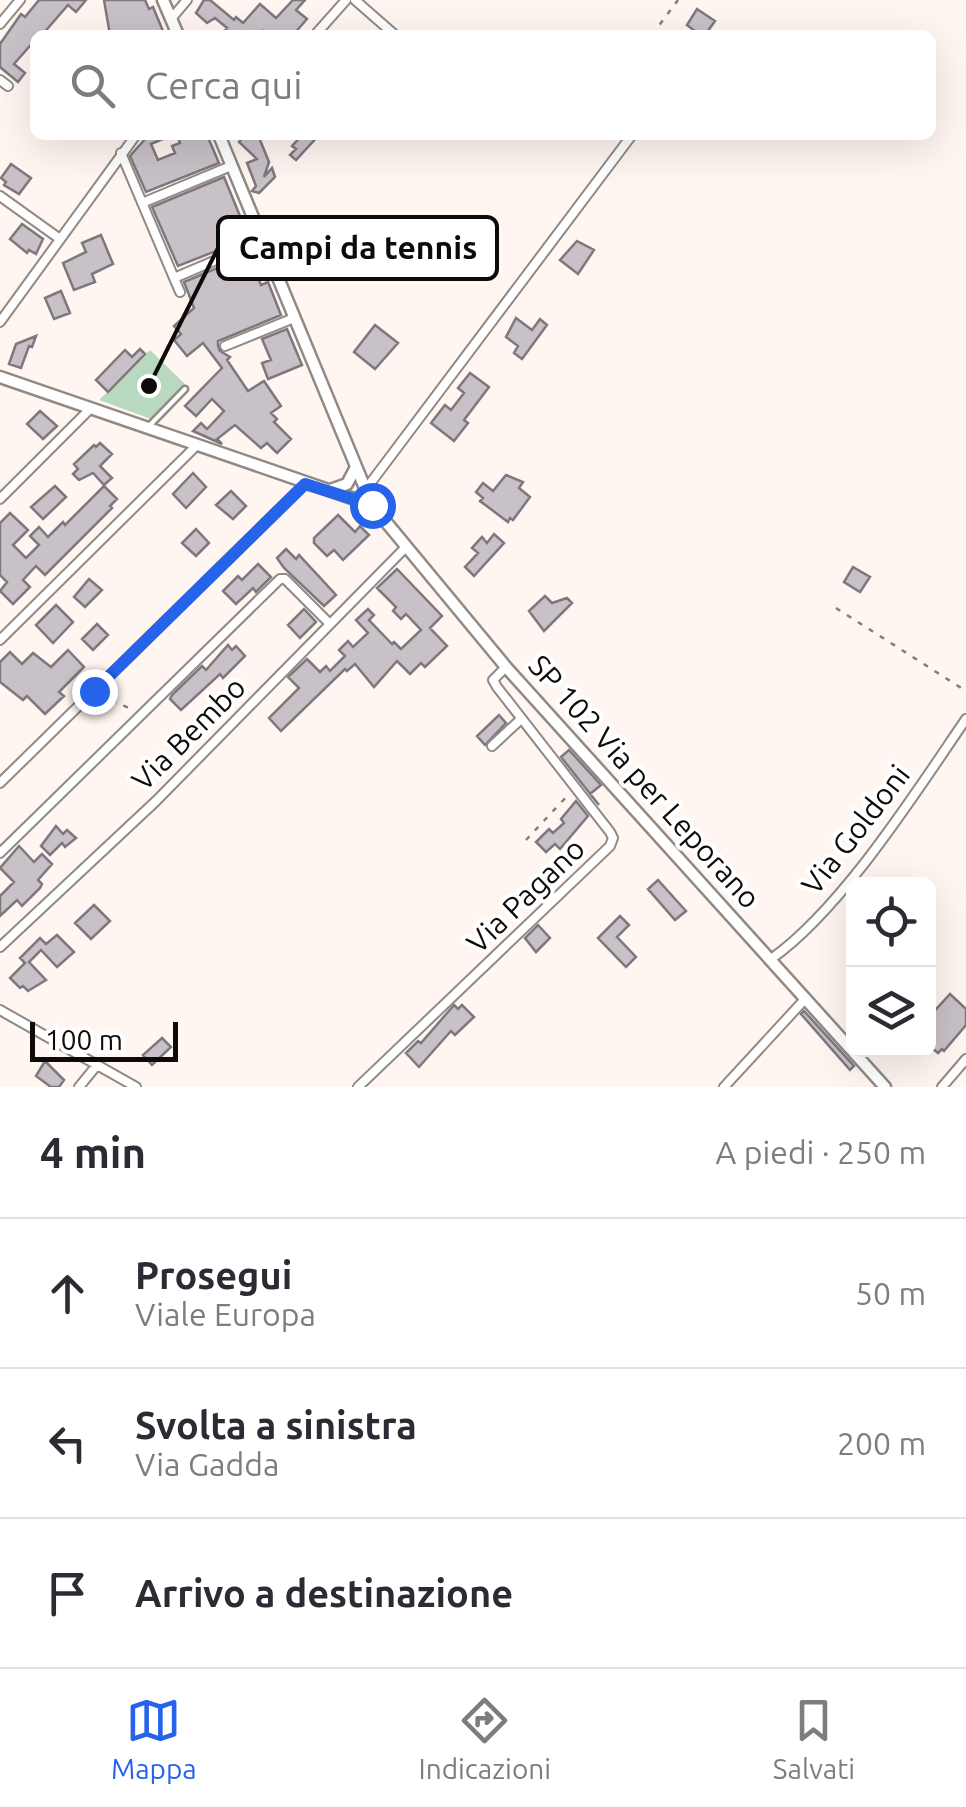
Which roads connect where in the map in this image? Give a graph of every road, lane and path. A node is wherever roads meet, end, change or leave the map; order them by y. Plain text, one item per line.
1 (20, 0) edge
2 (163, 0) edge
3 (188, 0) edge
4 (346, 0) edge
5 (355, 0) edge
6 (678, 0) edge
7 (171, 19) junction
8 (0, 24) edge
9 (176, 30) edge
10 (319, 30) edge
11 (389, 30) edge
12 (656, 30) edge
13 (132, 140) edge
14 (222, 140) edge
15 (628, 140) edge
16 (121, 154) junction
17 (231, 166) junction
18 (0, 196) edge
19 (142, 202) junction
20 (60, 239) junction
21 (262, 240) junction
22 (174, 278) junction
23 (180, 292) dead end
24 (0, 298) edge
25 (11, 306) junction
26 (294, 318) junction
27 (0, 322) edge
28 (225, 346) dead end
29 (0, 378) edge
30 (185, 389) dead end
31 (91, 408) junction
32 (146, 429) junction
33 (195, 447) junction
34 (356, 466) junction
35 (305, 484) junction
36 (366, 489) junction
37 (328, 491) junction
38 (0, 500) edge
39 (372, 505) junction
40 (405, 548) junction
41 (836, 608) dead end
42 (330, 624) junction
43 (0, 640) edge
44 (506, 667) junction
45 (94, 691) junction
46 (966, 691) edge
47 (144, 711) junction
48 (520, 720) junction
49 (966, 720) edge
50 (492, 746) dead end
51 (0, 783) edge
52 (572, 788) junction
53 (526, 840) dead end
54 (0, 853) edge
55 (0, 946) edge
56 (772, 960) junction
57 (806, 998) junction
58 (0, 1010) edge
59 (966, 1060) edge
60 (97, 1064) junction
61 (79, 1087) edge
62 (136, 1087) edge
63 (358, 1087) edge
64 (724, 1087) edge
65 (885, 1087) edge
66 (942, 1087) edge

1 - 8 street
2 - 7 street
3 - 7 street
4 - 10 street
5 - 11 street
6 - 12 path
7 - 9 street
13 - 16 street
14 - 17 street, SP 102 Via per Leporano
15 - 36 street
16 - 19 street
16 - 20 street
17 - 19 street
17 - 21 street, SP 102 Via per Leporano
18 - 20 street
19 - 22 street
20 - 25 street
21 - 22 street
21 - 26 street, SP 102 Via per Leporano
22 - 23 street
24 - 25 street
25 - 27 street
26 - 28 street
26 - 34 street, SP 102 Via per Leporano
29 - 31 street
30 - 32 lane
31 - 32 street
31 - 38 street
32 - 33 street
33 - 35 street
33 - 43 street
34 - 36 street, SP 102 Via per Leporano
34 - 37 street
35 - 37 street
35 - 45 street
36 - 39 street, SP 102 Via per Leporano
37 - 39 street
39 - 40 street, SP 102 Via per Leporano
40 - 42 street, Via Bembo
40 - 44 street, SP 102 Via per Leporano
41 - 46 path
42 - 47 street
42 - 55 street, Via Bembo
44 - 48 street, Via Pagano
44 - 56 street, SP 102 Via per Leporano
45 - 47 path
45 - 51 street
47 - 54 street
48 - 50 street
48 - 52 street, Via Pagano
49 - 56 street, Via Goldoni
52 - 53 path
52 - 63 street, Via Pagano
56 - 57 street, SP 102 Via per Leporano
57 - 64 street
57 - 65 street, SP 102 Via per Leporano
58 - 60 street
59 - 66 street
60 - 61 street
60 - 62 street

